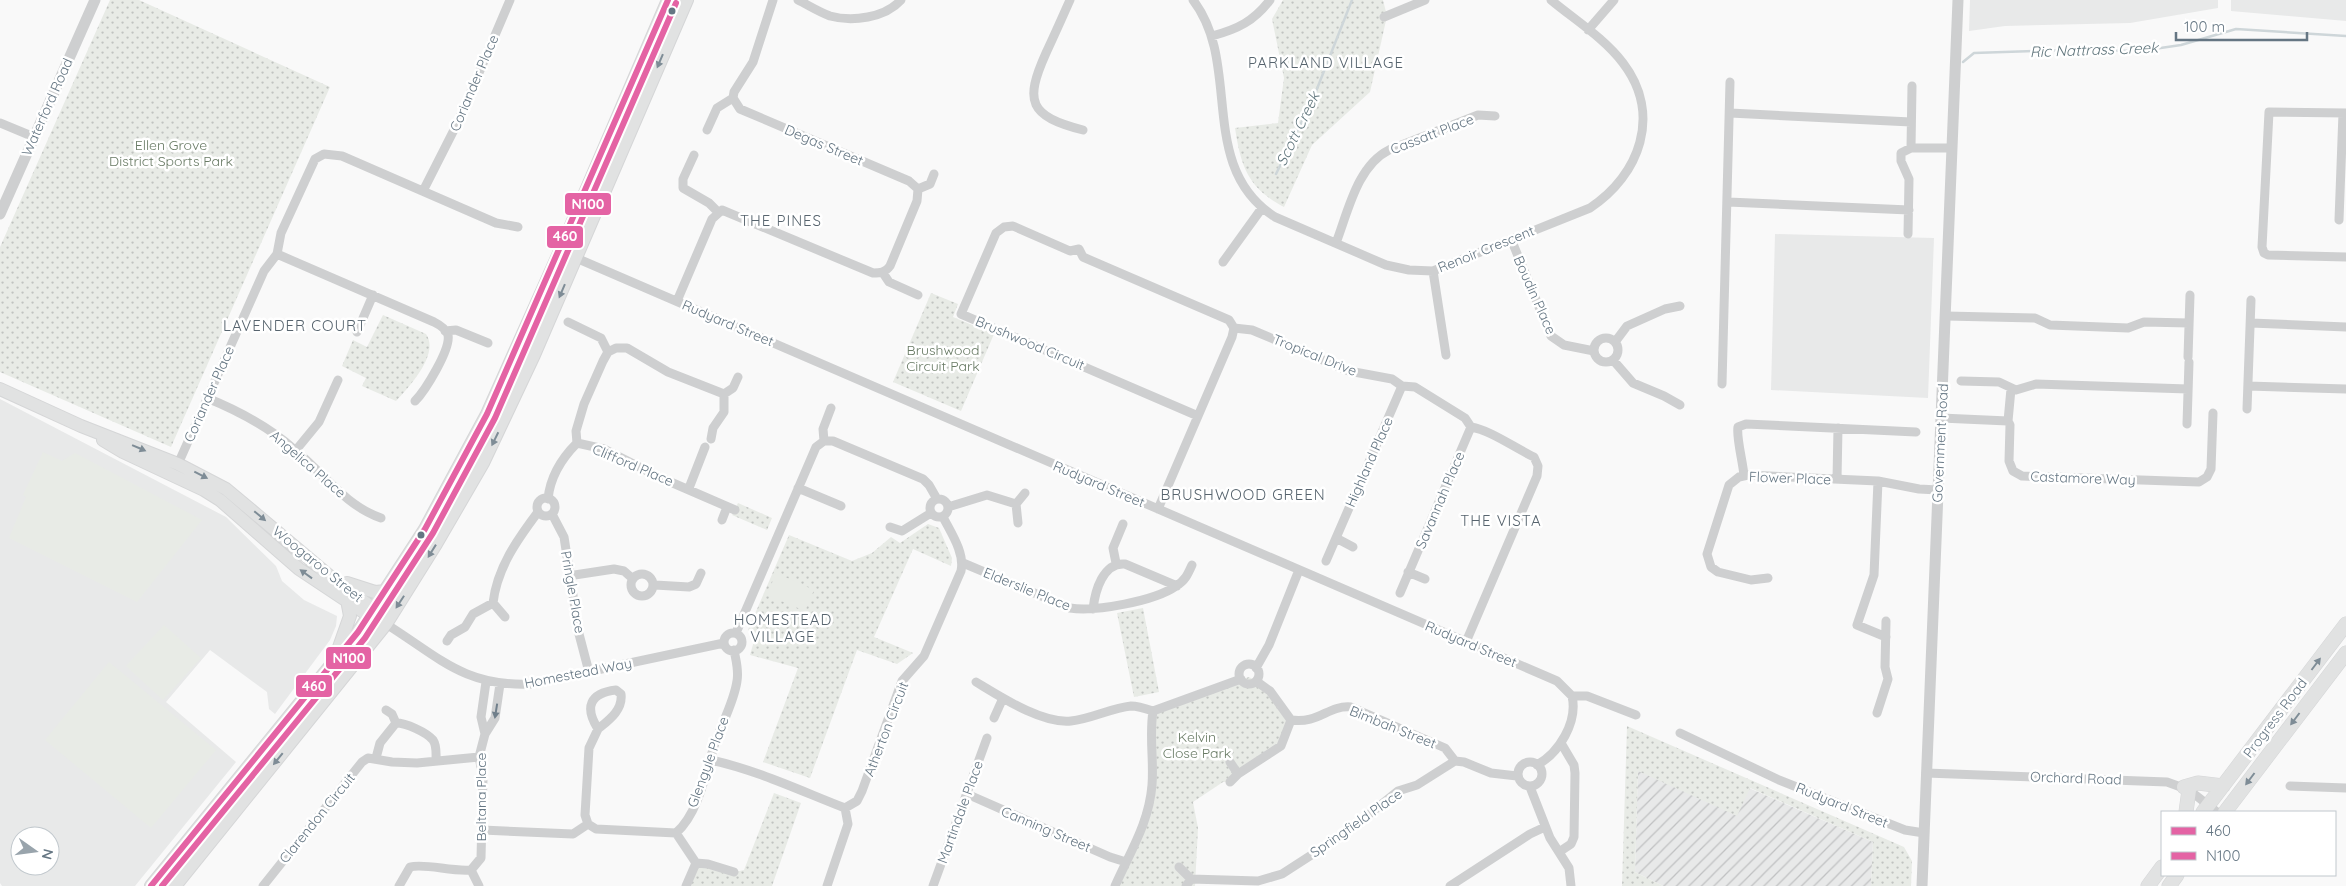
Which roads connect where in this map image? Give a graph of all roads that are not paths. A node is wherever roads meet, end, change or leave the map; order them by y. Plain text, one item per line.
1 (95, 0) edge
2 (510, 0) edge
3 (668, 0) edge
4 (686, 0) edge
5 (772, 0) edge
6 (798, 0) edge
7 (901, 0) edge
8 (1070, 0) edge
9 (1193, 0) edge
10 (1270, 0) edge
11 (1425, 0) edge
12 (1551, 0) edge
13 (1614, 0) edge
14 (1958, 0) edge
15 (1384, 17) dead end
16 (1588, 30) junction
17 (1212, 36) junction
18 (1730, 82) dead end
19 (1912, 86) dead end
20 (733, 98) junction
21 (1730, 113) junction
22 (2344, 113) edge
23 (1495, 116) dead end
24 (1912, 122) junction
25 (0, 123) edge
26 (707, 130) dead end
27 (1083, 130) dead end
28 (34, 137) junction
29 (1911, 148) junction
30 (1951, 148) junction
31 (694, 155) dead end
32 (934, 174) dead end
33 (918, 189) junction
34 (423, 192) junction
35 (1728, 202) junction
36 (1262, 208) junction
37 (1909, 210) junction
38 (718, 212) junction
39 (0, 214) edge
40 (2339, 220) dead end
41 (518, 226) dead end
42 (1908, 234) dead end
43 (1511, 239) junction
44 (1336, 243) junction
45 (560, 251) junction
46 (277, 254) junction
47 (2346, 257) edge
48 (576, 258) junction
49 (1223, 262) dead end
50 (1434, 271) junction
51 (883, 272) junction
52 (918, 295) dead end
53 (2190, 295) dead end
54 (373, 296) junction
55 (2252, 300) dead end
56 (677, 301) junction
57 (1680, 306) dead end
58 (1946, 316) junction
59 (568, 322) dead end
60 (2189, 323) junction
61 (2251, 323) junction
62 (2346, 327) edge
63 (1234, 328) junction
64 (445, 331) junction
65 (357, 332) dead end
66 (1615, 342) junction
67 (488, 343) dead end
68 (1594, 351) junction
69 (608, 352) junction
70 (1446, 355) dead end
71 (1613, 360) junction
72 (738, 377) dead end
73 (338, 380) dead end
74 (1961, 381) dead end
75 (1722, 384) dead end
76 (1402, 386) junction
77 (2248, 386) junction
78 (0, 389) edge
79 (2011, 389) junction
80 (2188, 389) junction
81 (2346, 389) edge
82 (724, 394) junction
83 (207, 398) junction
84 (415, 401) dead end
85 (1680, 406) dead end
86 (832, 408) dead end
87 (2247, 409) dead end
88 (2213, 413) dead end
89 (1198, 416) junction
90 (1941, 418) junction
91 (2008, 421) junction
92 (2186, 424) dead end
93 (1471, 427) junction
94 (1838, 428) junction
95 (1916, 432) dead end
96 (711, 439) dead end
97 (824, 441) junction
98 (577, 443) junction
99 (704, 447) dead end
100 (296, 450) junction
101 (175, 469) junction
102 (1744, 476) junction
103 (1837, 479) junction
104 (1878, 481) junction
105 (689, 488) junction
106 (798, 488) junction
107 (1938, 490) junction
108 (1025, 493) dead end
109 (548, 498) junction
110 (937, 500) junction
111 (1016, 504) junction
112 (841, 506) dead end
113 (948, 507) junction
114 (1158, 509) junction
115 (538, 512) junction
116 (931, 513) junction
117 (552, 514) junction
118 (943, 517) junction
119 (381, 518) dead end
120 (722, 520) dead end
121 (1018, 523) dead end
122 (1123, 524) dead end
123 (890, 527) dead end
124 (1336, 538) junction
125 (1353, 546) dead end
126 (1326, 561) dead end
127 (1116, 563) junction
128 (963, 564) junction
129 (1192, 565) dead end
130 (1299, 570) junction
131 (1408, 572) junction
132 (701, 574) dead end
133 (568, 576) junction
134 (332, 578) junction
135 (1768, 578) dead end
136 (633, 579) junction
137 (1425, 579) dead end
138 (655, 585) junction
139 (1177, 586) junction
140 (386, 591) junction
141 (1400, 593) dead end
142 (347, 600) junction
143 (493, 603) junction
144 (1093, 609) junction
145 (372, 612) junction
146 (505, 617) dead end
147 (1886, 621) dead end
148 (386, 624) junction
149 (2346, 624) edge
150 (736, 633) junction
151 (1886, 637) junction
152 (447, 641) dead end
153 (1466, 642) junction
154 (724, 643) junction
155 (734, 650) junction
156 (2346, 653) edge
157 (333, 664) junction
158 (1256, 668) junction
159 (589, 672) junction
160 (1241, 679) junction
161 (1256, 681) junction
162 (486, 682) junction
163 (976, 682) dead end
164 (500, 684) junction
165 (1572, 696) junction
166 (1003, 698) junction
167 (1321, 704) dead end
168 (386, 710) dead end
169 (1153, 711) junction
170 (1877, 713) dead end
171 (1326, 714) junction
172 (1636, 715) dead end
173 (994, 718) dead end
174 (1291, 720) junction
175 (396, 723) junction
176 (598, 729) dead end
177 (485, 734) junction
178 (1680, 734) dead end
179 (987, 738) dead end
180 (1561, 743) junction
181 (479, 757) junction
182 (376, 758) junction
183 (436, 760) junction
184 (710, 760) junction
185 (1455, 761) junction
186 (1230, 762) dead end
187 (1537, 764) junction
188 (1926, 773) junction
189 (1238, 774) junction
190 (1518, 776) junction
191 (1230, 782) dead end
192 (2223, 786) junction
193 (2290, 786) dead end
194 (1530, 787) junction
195 (2346, 788) edge
196 (2186, 789) junction
197 (967, 794) junction
198 (845, 808) junction
199 (2210, 810) edge
200 (2186, 811) edge
201 (2226, 811) edge
202 (588, 824) junction
203 (1545, 827) junction
204 (482, 830) junction
205 (676, 833) junction
206 (1924, 833) junction
207 (1559, 852) junction
208 (1126, 862) junction
209 (696, 863) junction
210 (1180, 867) dead end
211 (2161, 867) edge
212 (471, 870) junction
213 (734, 872) dead end
214 (1188, 883) edge
215 (151, 886) edge
216 (175, 886) edge
217 (263, 886) edge
218 (399, 886) edge
219 (479, 886) edge
220 (686, 886) edge
221 (827, 886) edge
222 (933, 886) edge
223 (1114, 886) edge
224 (1450, 886) edge
225 (1571, 886) edge
226 (1922, 886) edge
227 (2148, 886) edge

1 - 28 street, Waterford Road
2 - 34 street, Coriander Place
3 - 45 main road
4 -> 48 main road
5 - 20 street
6 - 7 street
8 - 27 street
9 - 17 street, Renoir Crescent
10 - 17 street
11 - 15 street
12 - 16 street, Renoir Crescent
13 - 16 street
14 - 30 street, Government Road
16 - 43 street, Renoir Crescent
17 - 36 street, Renoir Crescent
18 - 21 street
19 - 24 street
20 - 26 street
20 - 33 street, Degas Street
21 - 24 street
21 - 35 street
22 - 40 street
22 - 47 street
23 - 44 street, Cassatt Place
24 - 29 street
25 - 28 street
28 - 39 street, Waterford Road
29 - 30 street
29 - 37 street
30 - 58 street, Government Road
31 - 38 street
32 - 33 street
33 - 51 street
34 - 41 street, Coriander Place
34 - 46 street, Coriander Place
35 - 37 street
35 - 75 street
36 - 44 street, Renoir Crescent
36 - 49 street
37 - 42 street
38 - 51 street
38 - 56 street
43 - 50 street, Renoir Crescent
43 - 68 street, Boudin Place
44 - 50 street, Renoir Crescent
45 - 48 street, Rudyard Street
45 - 140 main road
46 - 54 street
46 - 83 street, Coriander Place
48 - 56 street, Rudyard Street
48 -> 148 main road
50 - 70 street
51 - 52 street
53 - 60 street
54 - 64 street
54 - 65 street
55 - 61 street
56 - 114 street, Rudyard Street
57 - 66 street
58 - 60 street
58 - 90 street, Government Road
59 - 69 street
60 - 80 street
61 - 62 street
61 - 77 street
63 - 76 street, Tropical Drive
63 - 89 street
63 - 89 street, Brushwood Circuit
64 - 67 street
64 - 84 street
66 - 68 street
66 - 71 street
68 - 71 street, Boudin Place
69 - 82 street
69 - 98 street
71 - 85 street, Boudin Place
72 - 82 street
73 - 100 street
74 - 79 street
76 - 93 street, Tropical Drive
76 - 124 street, Highland Place
77 - 81 street
77 - 87 street
78 - 101 main road, Woogaroo Street
79 - 80 street
79 - 91 street, Castamore Way
80 - 92 street
82 - 96 street
83 - 100 street, Angelica Place
83 - 101 street, Coriander Place
86 - 97 street
88 - 91 street, Castamore Way
89 - 114 street
90 - 91 street
90 - 107 street, Government Road
93 - 131 street, Savannah Place
93 - 153 street, Tropical Drive
94 - 95 street
94 - 102 street
94 - 103 street
97 - 106 street
97 - 110 street
98 - 105 street, Clifford Place
98 - 109 street
99 - 105 street, Clifford Place
100 - 119 street, Angelica Place
101 -> 134 main road, Woogaroo Street
142 -> 101 main road, Woogaroo Street
102 - 103 street, Flower Place
102 - 135 street, Flower Place
103 - 104 street, Flower Place
104 - 107 street, Flower Place
104 - 151 street
105 - 120 street, Clifford Place
106 - 112 street
106 - 150 street
107 - 188 street, Government Road
108 - 111 street
109 - 115 street
109 - 117 street
110 - 113 street
110 - 116 street
111 - 113 street
111 - 121 street
113 - 118 street
114 - 130 street, Rudyard Street
115 - 117 street
115 - 143 street
116 - 118 street
116 - 123 street
117 - 133 street, Pringle Place
118 - 128 street
122 - 127 street
124 - 125 street
124 - 126 street, Highland Place
127 - 139 street
127 - 144 street
128 - 144 street, Elderslie Place
128 - 198 street, Atherton Circuit
129 - 139 street
130 - 153 street, Rudyard Street
130 - 158 street
131 - 137 street
131 - 141 street, Savannah Place
132 - 138 street
133 - 136 street
133 - 159 street, Pringle Place
134 - 140 main road
134 - 145 main road, Woogaroo Street
136 - 138 street
136 - 138 street
139 - 144 street, Elderslie Place
140 - 145 main road
142 - 145 main road, Woogaroo Street
142 - 157 main road
143 - 146 street
143 - 152 street
145 - 148 main road, Woogaroo Street
145 - 157 main road
147 - 151 street
148 - 162 street, Homestead Way
148 -> 216 main road
192 -> 149 main road, Progress Road
150 - 154 street
150 - 155 street
151 - 170 street
153 - 165 street, Rudyard Street
154 - 155 street
154 - 159 street, Homestead Way
155 - 184 street, Glengyle Place
156 -> 201 main road, Progress Road
157 - 215 main road
158 - 160 street
158 - 161 street
159 - 164 street, Homestead Way
160 - 161 street
160 - 169 street
161 - 174 street
162 - 164 street, Homestead Way
162 - 177 street, Beltana Place
163 - 166 street
164 -> 177 street, Beltana Place
165 - 172 street
165 - 180 street
166 - 169 street
166 - 173 street
167 - 171 street
168 - 175 street
169 - 208 street
171 - 174 street, Bimbah Street
171 - 185 street, Bimbah Street
174 - 189 street
175 - 182 street
175 - 183 street
176 - 202 street
177 - 181 street, Beltana Place
178 - 206 street, Rudyard Street
179 - 197 street, Martindale Place
180 - 187 street
180 - 207 street
181 - 183 street
181 - 204 street, Beltana Place
182 - 183 street
182 - 217 street, Clarendon Circuit
184 - 198 street
184 - 205 street, Glengyle Place
185 - 190 street
185 - 214 street, Springfield Place
186 - 189 street
187 - 190 street
187 - 194 street
188 - 196 street, Orchard Road
188 - 206 street, Government Road
189 - 191 street
190 - 194 street
192 - 196 main road
192 - 199 main road, Progress Road
193 - 195 street
194 - 203 street
196 - 199 street, Orchard Road
196 - 200 main road
197 - 208 street, Canning Street
197 - 222 street, Martindale Place
198 - 221 street
202 - 204 street
202 - 205 street
203 - 207 street
203 - 224 street
204 - 212 street, Beltana Place
205 - 209 street
206 - 226 street, Government Road
207 - 225 street
208 - 223 street
209 - 213 street
209 - 220 street
210 - 214 street, Springfield Place
211 - 227 main road
212 - 218 street
212 - 219 street

